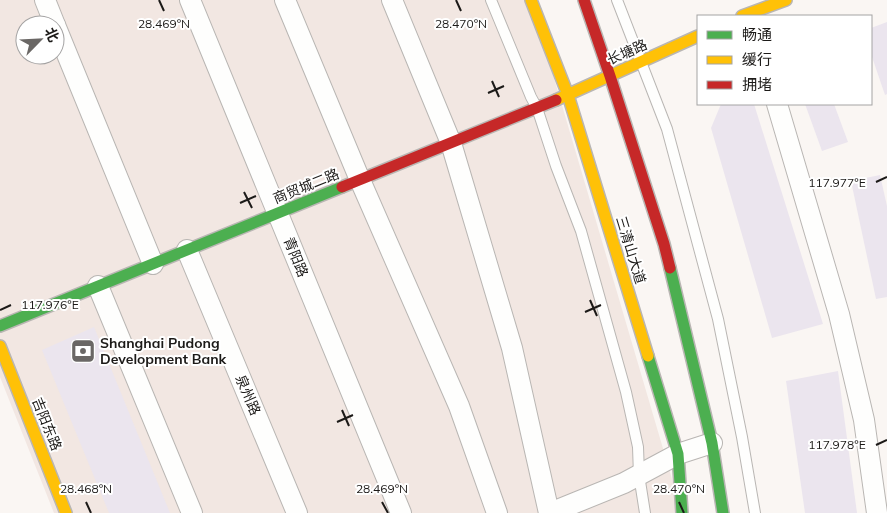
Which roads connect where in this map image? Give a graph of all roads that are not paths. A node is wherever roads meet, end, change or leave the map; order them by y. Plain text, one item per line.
1 (44, 0) edge
2 (190, 0) edge
3 (284, 0) edge
4 (392, 0) edge
5 (491, 0) edge
6 (531, 0) edge
7 (584, 0) edge
8 (617, 0) edge
9 (786, 0) edge
10 (51, 15) edge
11 (747, 15) edge
12 (697, 36) edge
13 (65, 49) edge
14 (641, 62) junction
15 (610, 76) junction
16 (568, 96) junction
17 (777, 105) edge
18 (537, 108) junction
19 (451, 143) junction
20 (360, 180) junction
21 (278, 213) junction
22 (187, 250) junction
23 (153, 264) junction
24 (98, 286) junction
25 (0, 326) edge
26 (0, 346) edge
27 (712, 444) junction
28 (678, 454) junction
29 (639, 475) junction
30 (66, 513) edge
31 (192, 513) edge
32 (297, 513) edge
33 (401, 513) edge
34 (497, 513) edge
35 (550, 513) edge
36 (645, 513) edge
37 (682, 513) edge
38 (723, 513) edge
39 (755, 513) edge
40 (876, 513) edge

1 - 10 street
2 - 21 street, 青阳路
3 - 20 street
4 - 19 street
5 - 18 lane
6 - 16 main road, 三清山大道
7 - 15 main road
8 - 14 lane
9 - 11 main road
12 - 14 main road, 长塘路
13 - 23 street
14 - 15 main road, 长塘路
14 - 39 lane
15 - 16 main road, 长塘路
15 - 27 main road
16 - 18 main road, 商贸城二路
16 - 28 main road, 三清山大道
17 - 40 street
18 - 19 main road, 商贸城二路
18 - 29 lane
19 - 20 main road, 商贸城二路
19 - 35 street
20 - 21 main road, 商贸城二路
20 - 34 street
21 - 22 main road, 商贸城二路
21 - 33 street, 青阳路
22 - 23 main road, 商贸城二路
22 - 32 street, 泉州路
23 - 24 main road, 商贸城二路
24 - 25 main road, 商贸城二路
24 - 31 street
26 - 30 main road, 吉阳东路
27 - 28 street
27 - 38 main road
28 - 29 street
28 - 37 main road, 三清山大道
29 - 35 street
29 - 36 lane

